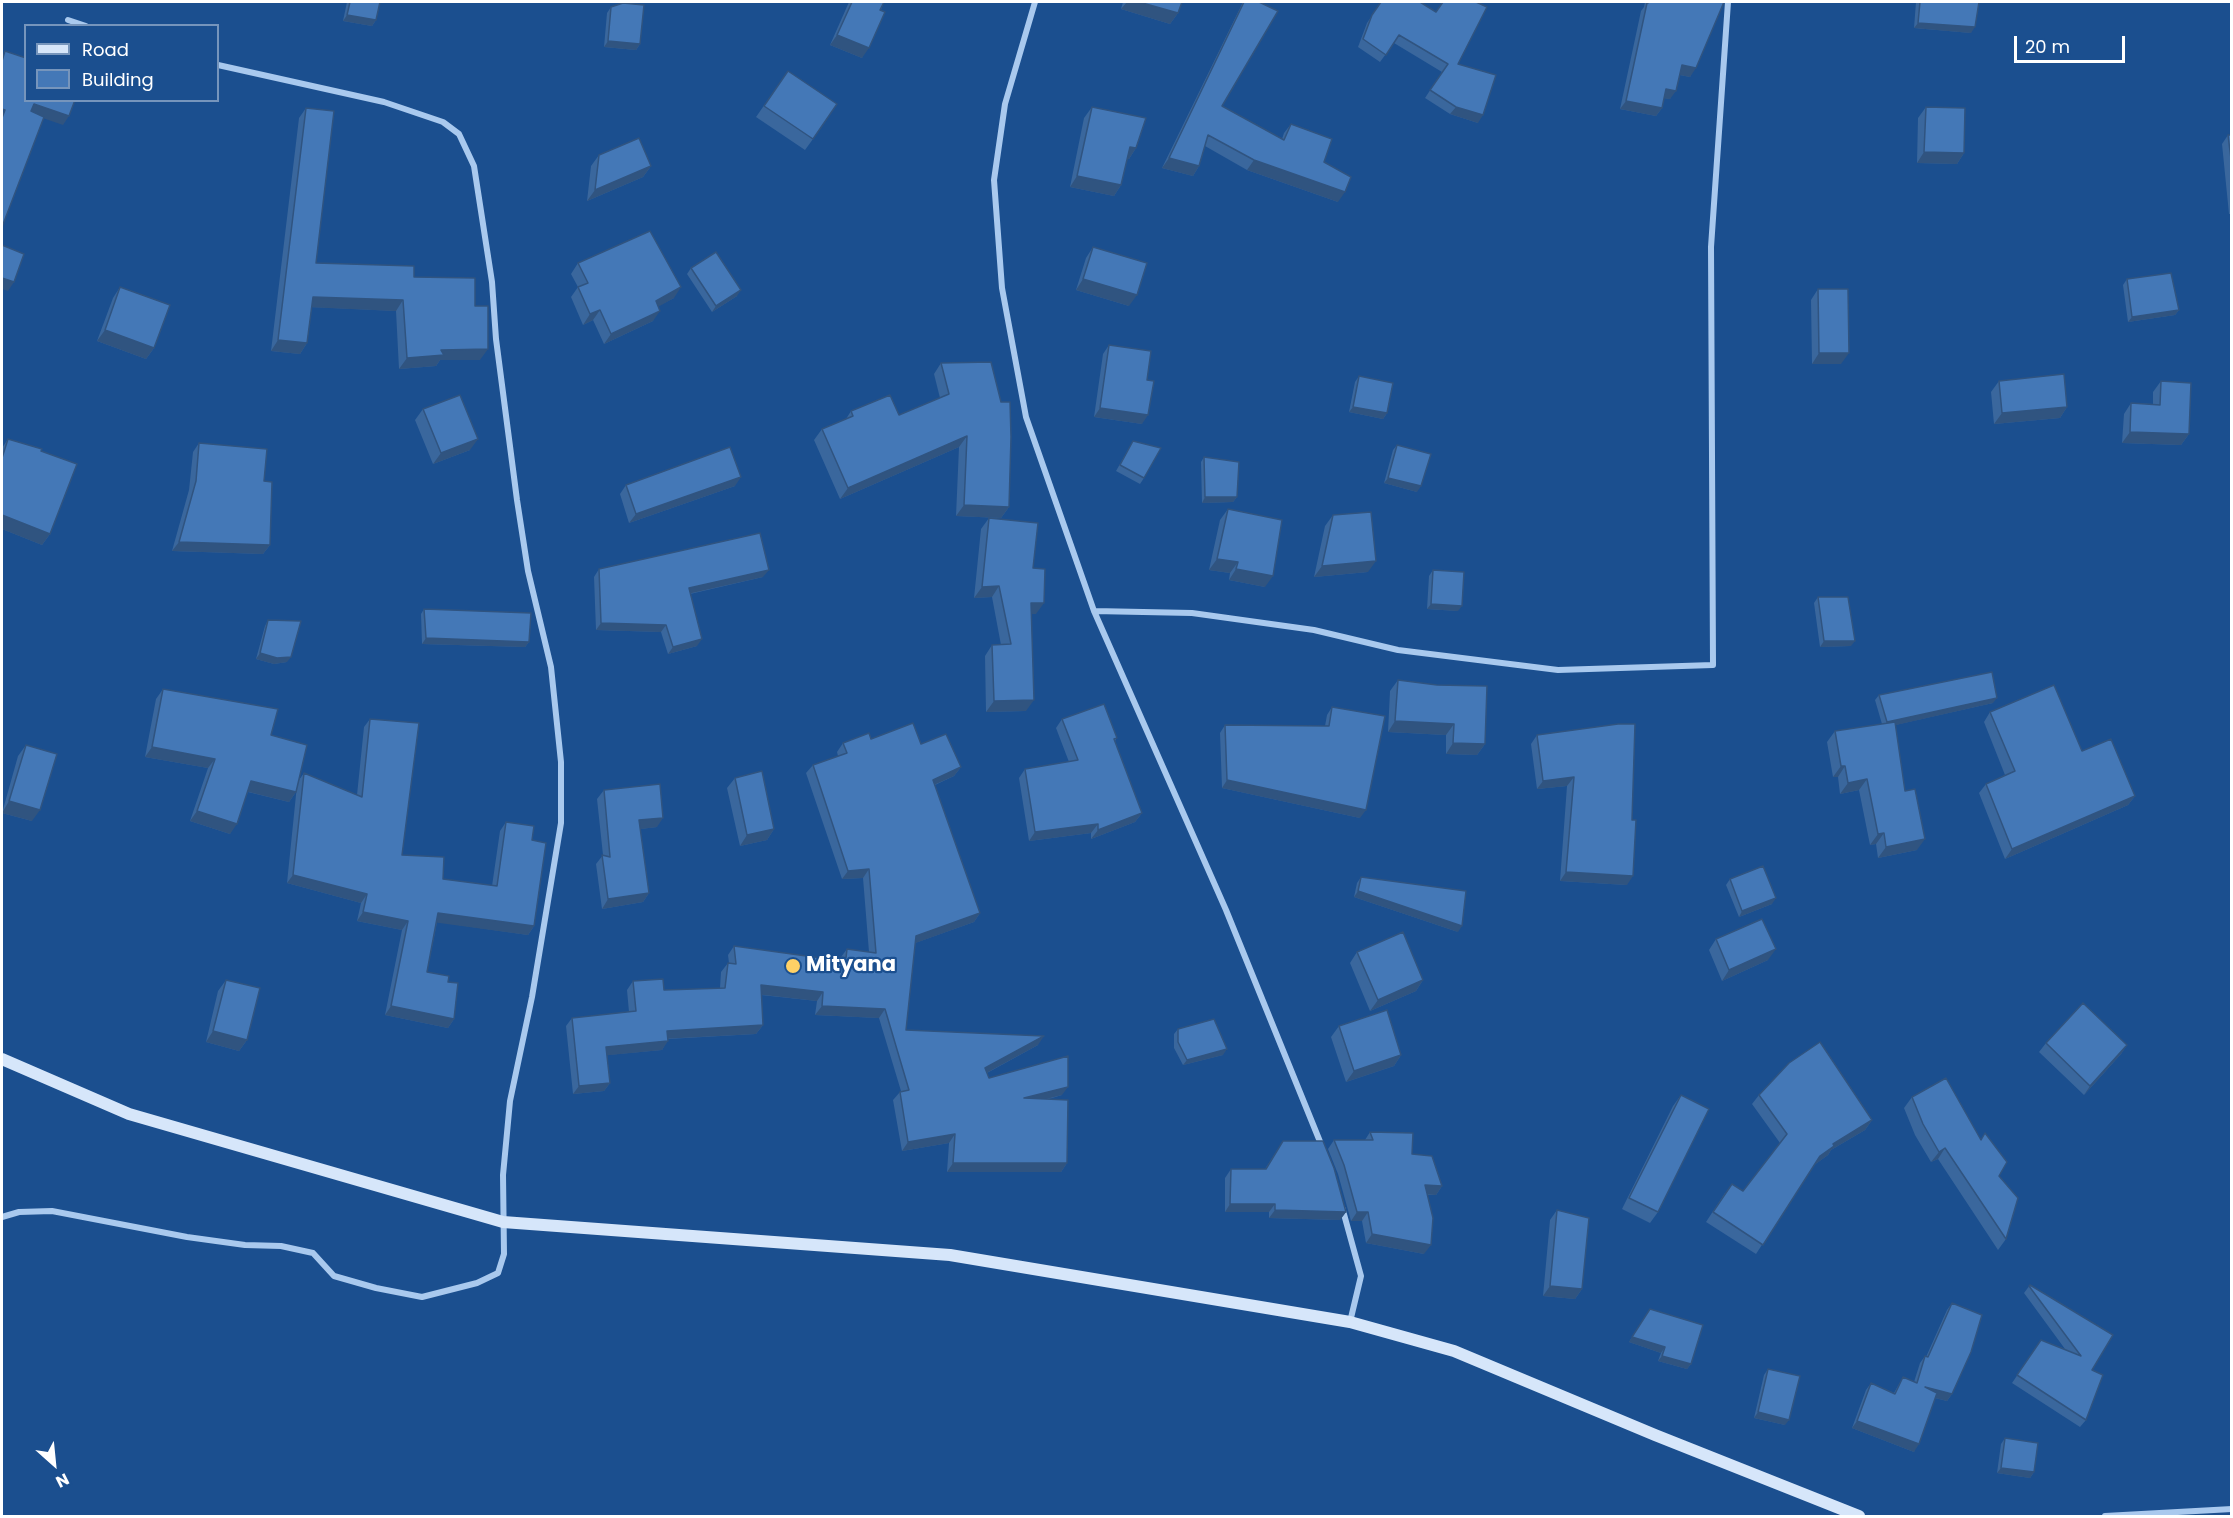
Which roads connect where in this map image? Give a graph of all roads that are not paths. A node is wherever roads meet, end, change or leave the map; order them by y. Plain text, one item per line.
1 (1035, 2) edge
2 (1728, 2) edge
3 (68, 20) dead end
4 (80, 24) edge
5 (219, 65) edge
6 (1094, 611) junction
7 (2, 1059) edge
8 (1324, 1153) edge
9 (1340, 1197) edge
10 (2, 1217) edge
11 (503, 1222) junction
12 (1350, 1322) junction
13 (2232, 1509) edge
14 (1860, 1516) edge
15 (2106, 1516) edge

1 - 6 street
2 - 6 street
3 - 4 street
5 - 11 street
6 - 8 street
7 - 11 main road
9 - 12 street
10 - 11 street
11 - 12 main road
12 - 14 main road
13 - 15 street

